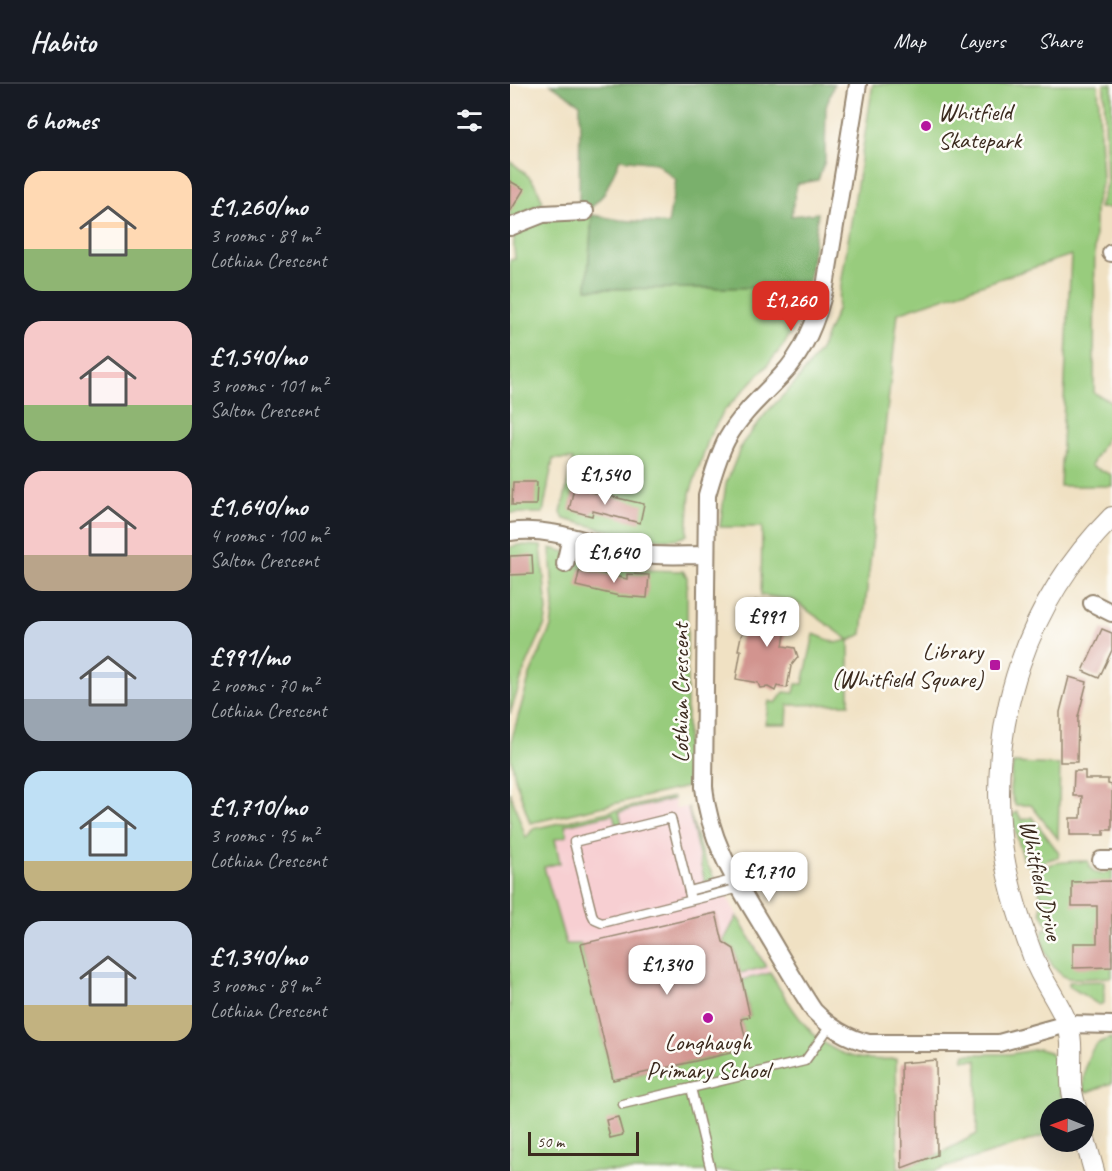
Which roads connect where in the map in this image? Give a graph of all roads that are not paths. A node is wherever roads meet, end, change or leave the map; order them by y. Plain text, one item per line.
1 (858, 84) edge
2 (585, 212) dead end
3 (510, 227) edge
4 (1112, 517) edge
5 (510, 532) edge
6 (571, 537) junction
7 (705, 555) junction
8 (565, 564) dead end
9 (1092, 603) dead end
10 (1112, 614) edge
11 (738, 883) junction
12 (690, 896) junction
13 (1067, 1024) junction
14 (1112, 1025) edge
15 (830, 1026) junction
16 (691, 1088) junction
17 (1074, 1098) edge
18 (623, 1104) dead end
19 (1089, 1152) edge
20 (711, 1171) edge
21 (1095, 1171) edge

1 - 7 street, Lothian Crescent
2 - 3 street
4 - 13 street, Whitfield Drive
5 - 6 street
6 - 7 street
6 - 8 street
7 - 11 street, Lothian Crescent
9 - 10 street
11 - 12 lane
11 - 15 street, Lothian Crescent
12 - 12 lane
13 - 14 street, Lothian Crescent
13 - 15 street, Lothian Crescent
13 - 17 street, Whitfield Drive
15 - 16 lane
16 - 18 lane
16 - 20 lane
19 - 21 street

